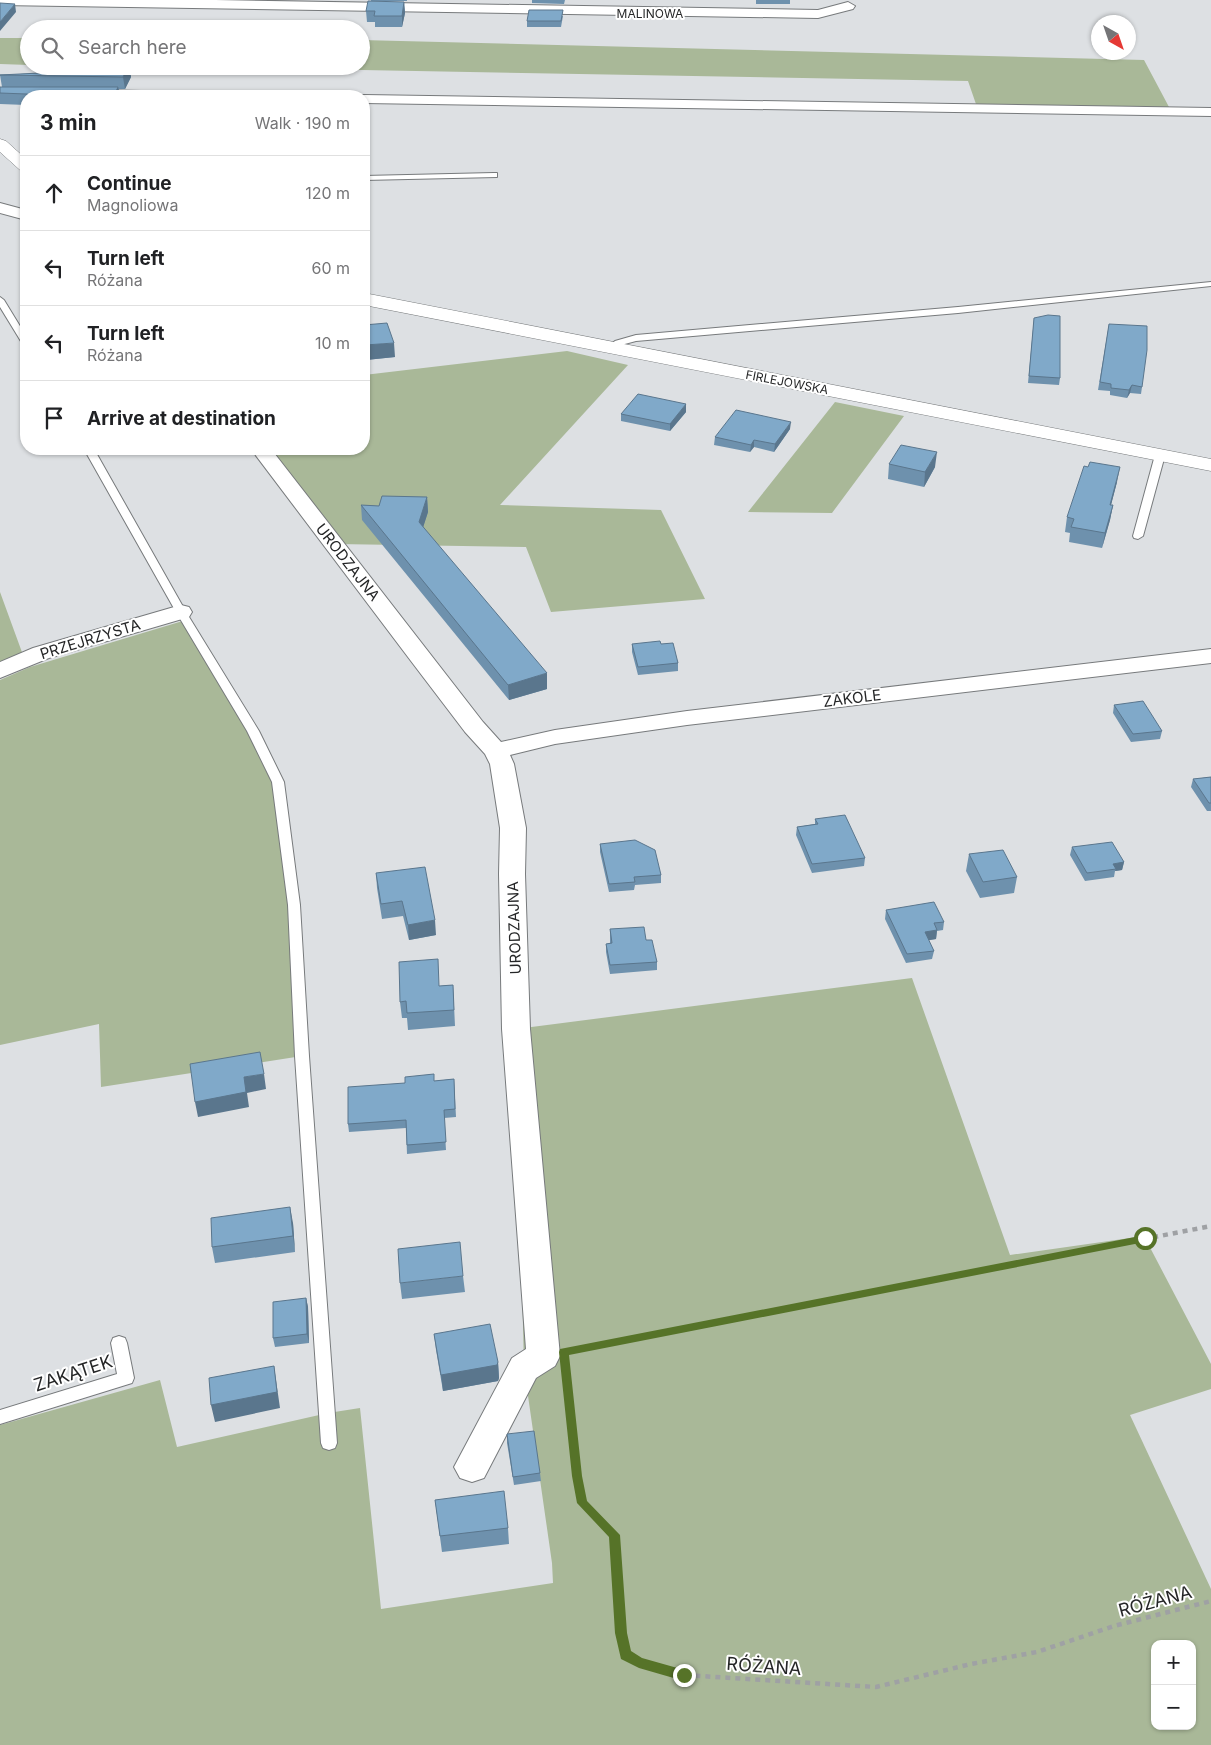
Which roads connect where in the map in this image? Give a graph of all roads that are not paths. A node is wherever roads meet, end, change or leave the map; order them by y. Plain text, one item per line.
1 (0, 1) edge
2 (848, 6) dead end
3 (370, 99) edge
4 (1211, 112) edge
5 (0, 144) edge
6 (20, 162) edge
7 (494, 175) dead end
8 (370, 178) edge
9 (0, 208) edge
10 (20, 213) edge
11 (1211, 284) edge
12 (0, 300) edge
13 (370, 300) edge
14 (20, 333) edge
15 (611, 348) junction
16 (92, 455) edge
17 (266, 455) edge
18 (1160, 455) junction
19 (1211, 465) edge
20 (1138, 536) dead end
21 (181, 612) junction
22 (1211, 656) edge
23 (0, 671) edge
24 (496, 751) junction
25 (119, 1343) dead end
26 (0, 1417) edge
27 (329, 1443) dead end
28 (472, 1467) dead end

1 - 2 street, MALINOWA
3 - 4 street
5 - 6 street
7 - 8 lane
9 - 10 street
11 - 15 lane
12 - 14 lane
13 - 15 street, FIRLEJOWSKA
15 - 18 street, FIRLEJOWSKA
16 - 21 lane
17 - 24 street, URODZAJNA
18 - 19 street, FIRLEJOWSKA
18 - 20 lane
21 - 23 street, PRZEJRZYSTA
21 - 27 lane
22 - 24 street, ZAKOLE
24 - 28 street, URODZAJNA
25 - 26 lane, ZAKĄTEK

